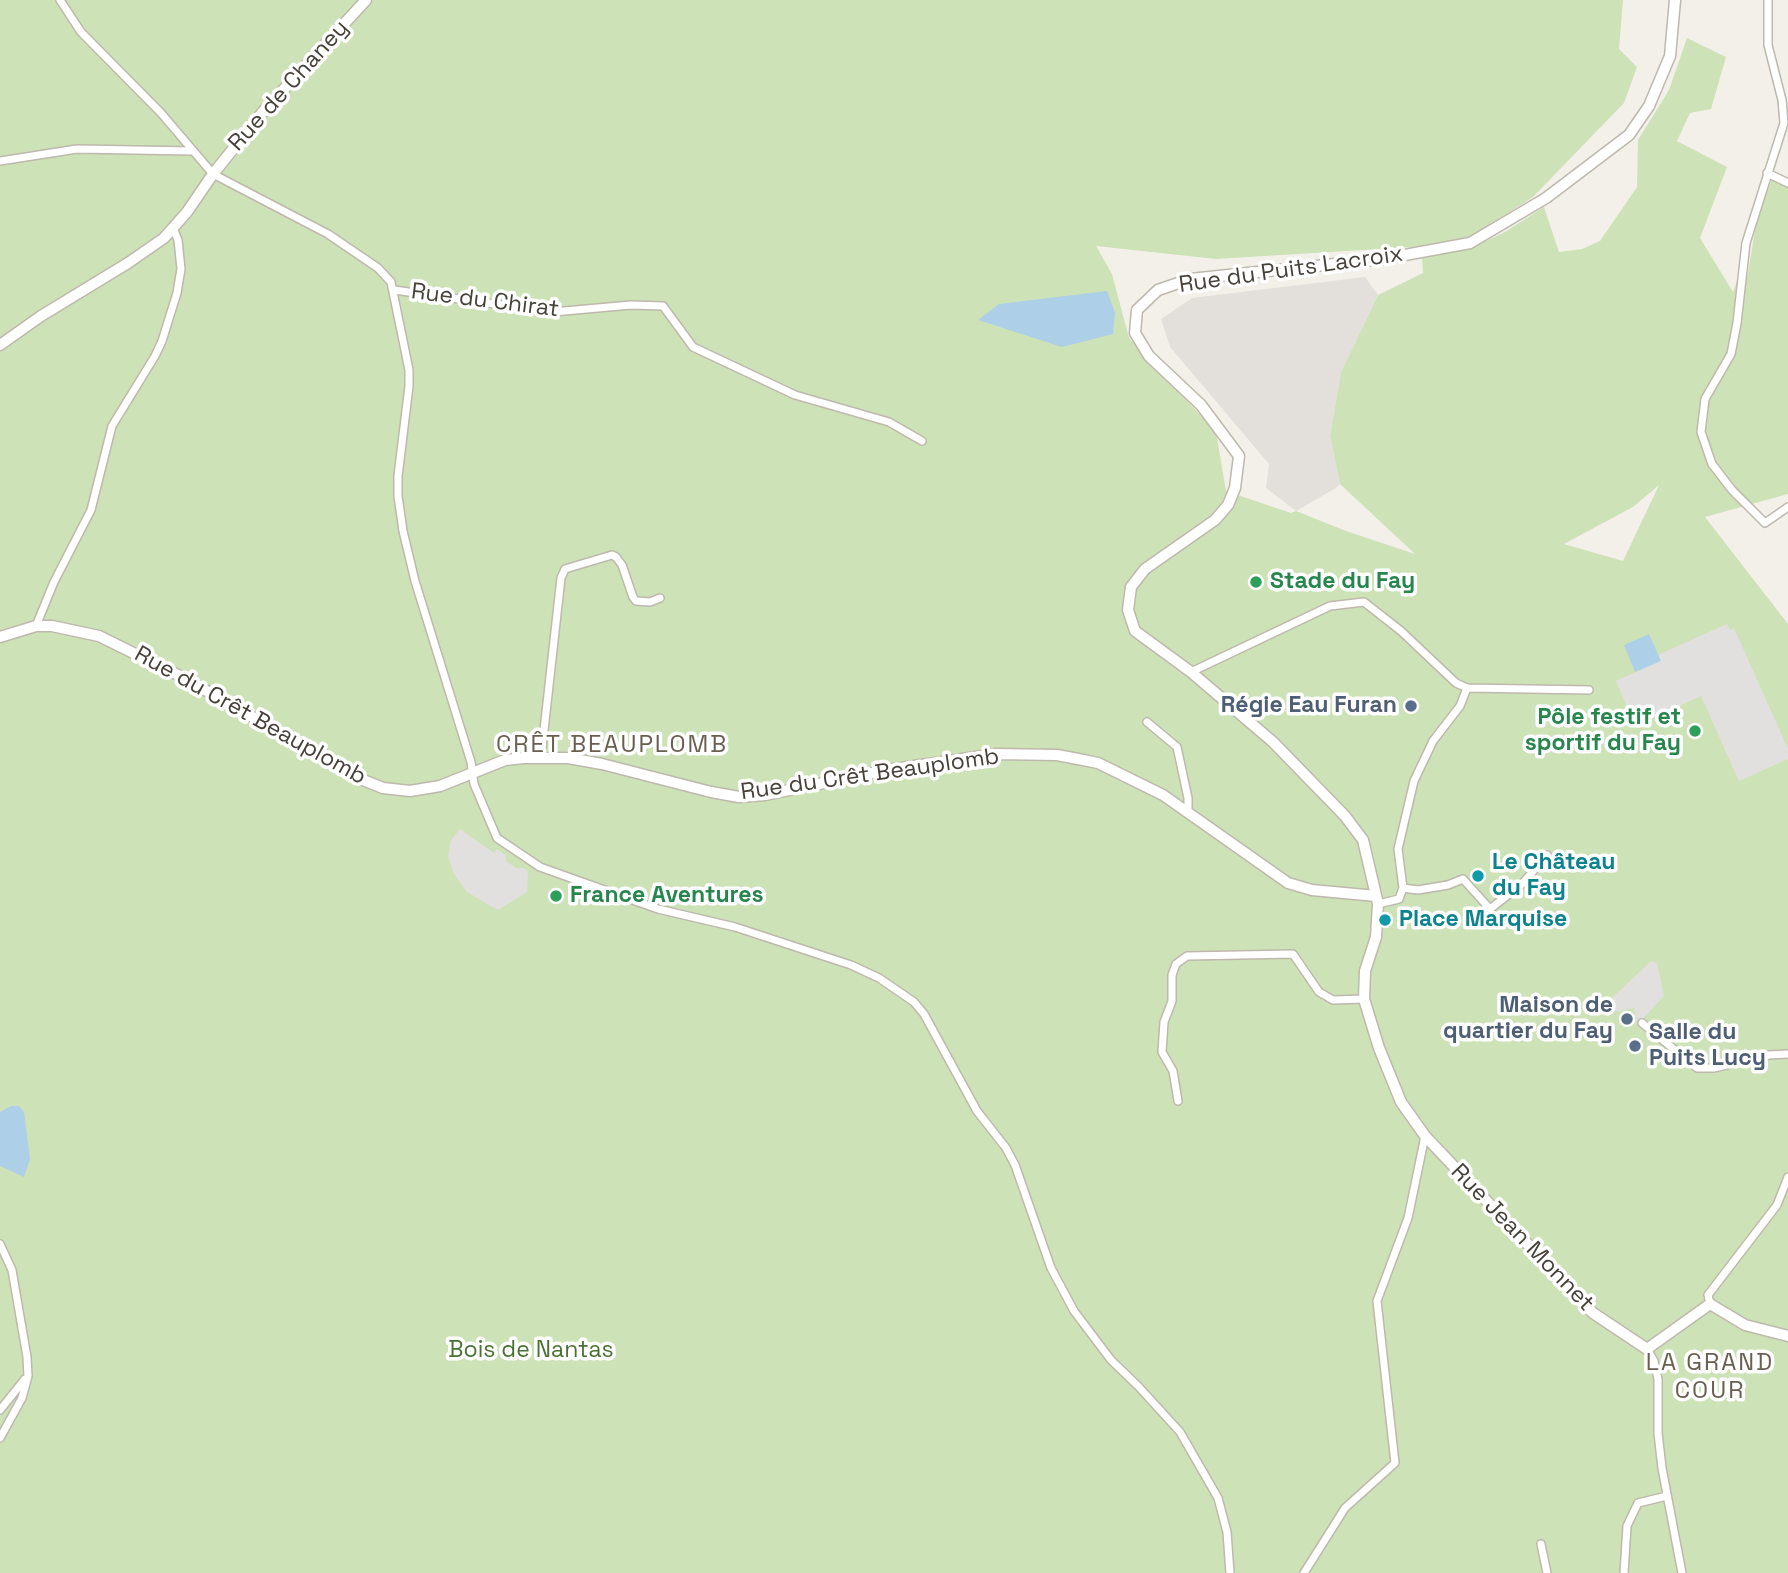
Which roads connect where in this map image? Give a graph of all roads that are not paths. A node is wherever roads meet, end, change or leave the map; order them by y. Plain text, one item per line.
1 (60, 0) edge
2 (366, 0) edge
3 (1675, 0) edge
4 (1768, 0) edge
5 (193, 151) junction
6 (0, 161) edge
7 (1768, 173) junction
8 (213, 174) junction
9 (1788, 183) edge
10 (173, 228) junction
11 (394, 290) junction
12 (0, 345) edge
13 (922, 441) dead end
14 (1788, 507) edge
15 (660, 598) dead end
16 (36, 626) junction
17 (0, 637) edge
18 (1191, 672) junction
19 (1467, 688) junction
20 (1589, 690) dead end
21 (1147, 722) dead end
22 (541, 757) junction
23 (472, 771) junction
24 (1188, 811) junction
25 (1547, 855) dead end
26 (1403, 888) junction
27 (1377, 900) junction
28 (1364, 999) junction
29 (1642, 1023) dead end
30 (1788, 1054) edge
31 (1178, 1101) dead end
32 (1425, 1136) junction
33 (1788, 1177) edge
34 (0, 1244) edge
35 (1710, 1304) junction
36 (1788, 1336) edge
37 (1647, 1349) junction
38 (28, 1376) junction
39 (0, 1410) edge
40 (0, 1437) edge
41 (1667, 1496) junction
42 (1541, 1544) dead end
43 (1230, 1573) edge
44 (1304, 1573) edge
45 (1547, 1573) edge
46 (1624, 1573) edge
47 (1682, 1573) edge

1 - 5 street
2 - 8 street, Rue de Chaney
3 - 18 street, Rue du Puits Lacroix
4 - 7 street
5 - 6 street
5 - 8 street
7 - 9 street
7 - 14 street
8 - 10 street, Rue de Chaney
8 - 11 street, Rue du Chirat
10 - 12 street, Rue de Chaney
10 - 16 street
11 - 13 street, Rue du Chirat
11 - 23 street
15 - 22 street
16 - 17 street, Rue du Crêt Beauplomb
16 - 23 street, Rue du Crêt Beauplomb
18 - 19 street
18 - 27 street, Rue du Puits Lacroix
19 - 20 street
19 - 26 street
21 - 24 street
22 - 23 street, Rue du Crêt Beauplomb
22 - 24 street, Rue du Crêt Beauplomb
23 - 43 street
24 - 27 street, Rue du Crêt Beauplomb
25 - 26 street
26 - 27 street
27 - 28 street, Rue Jean Monnet
28 - 31 street
28 - 32 street, Rue Jean Monnet
29 - 30 street
32 - 37 street, Rue Jean Monnet
32 - 44 street
33 - 35 street
34 - 38 street
35 - 36 street
35 - 37 street
37 - 41 street
38 - 39 street
38 - 40 street
41 - 46 street
41 - 47 street
42 - 45 street

